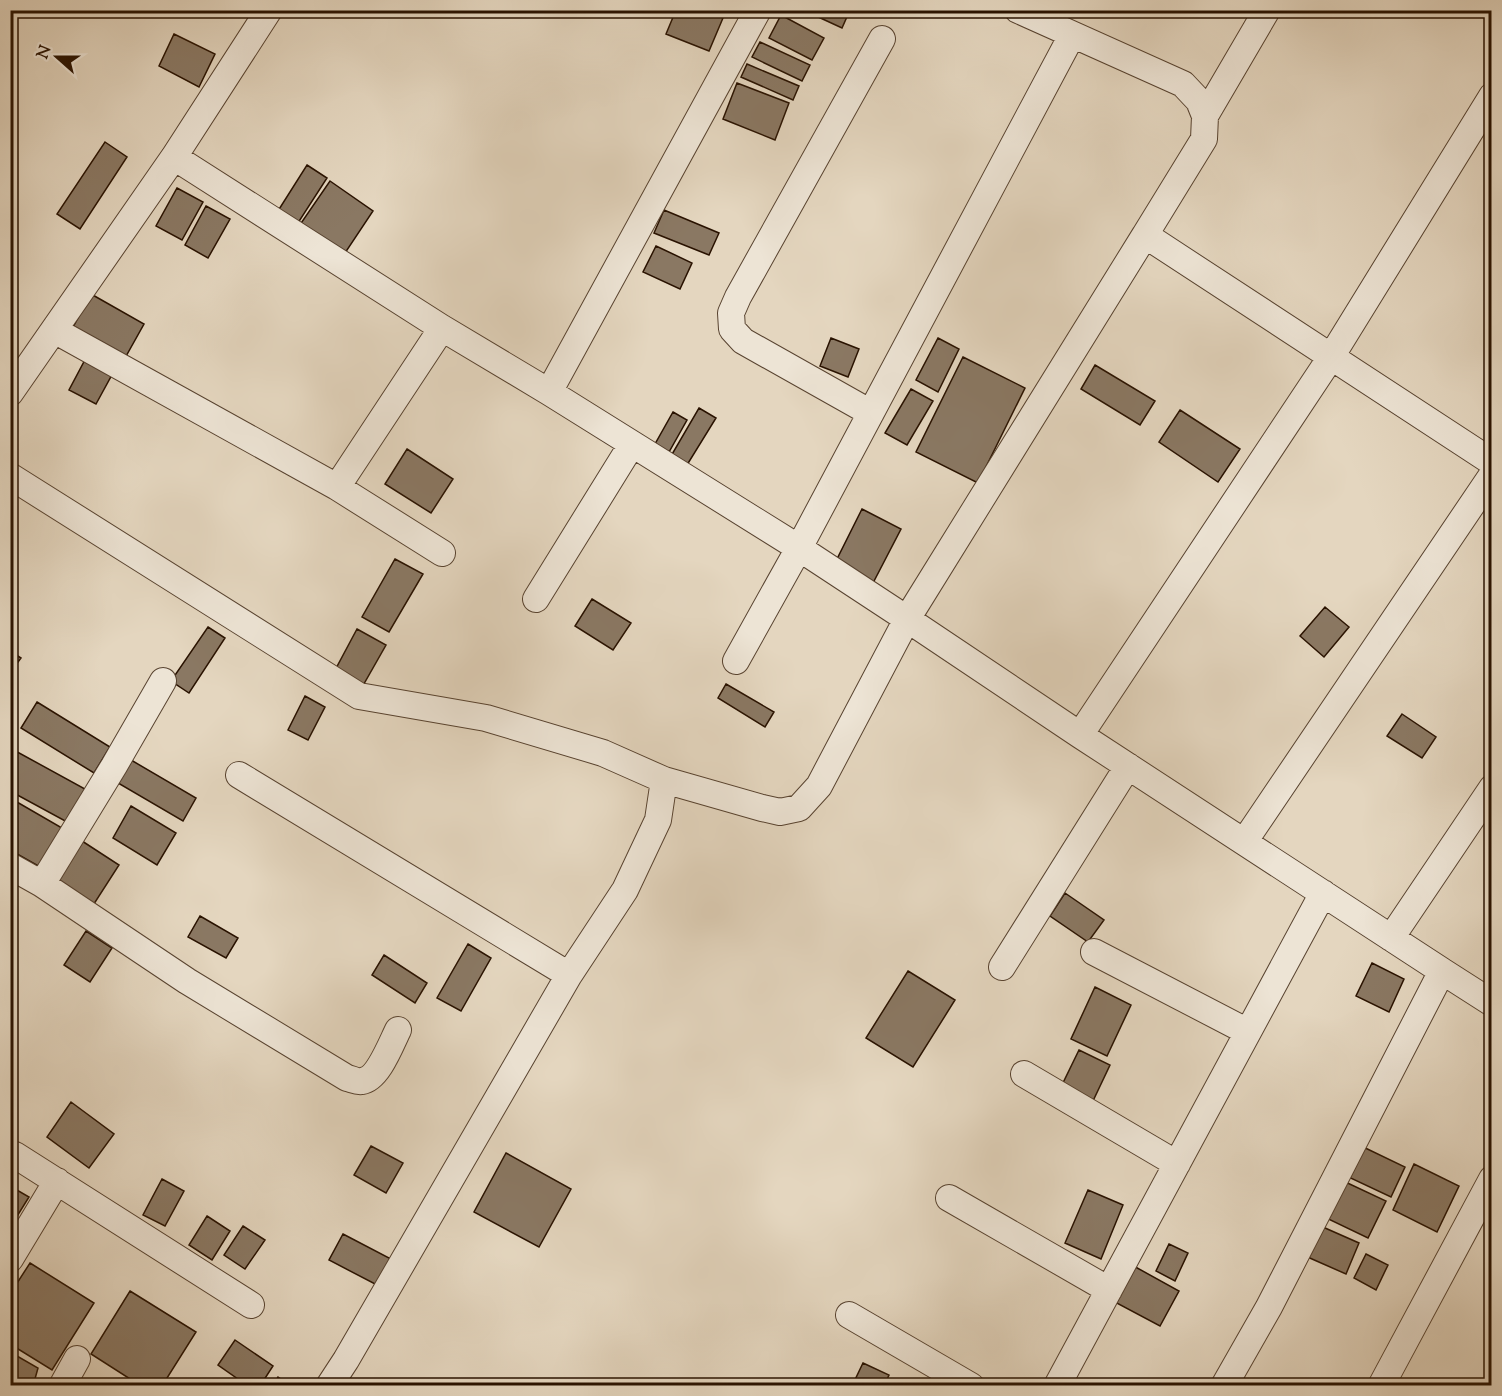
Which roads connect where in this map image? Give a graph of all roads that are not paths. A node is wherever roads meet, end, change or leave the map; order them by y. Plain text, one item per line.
1 (269, 10) edge
2 (758, 10) edge
3 (1018, 10) edge
4 (1267, 10) edge
5 (1072, 35) junction
6 (882, 39) dead end
7 (1491, 96) edge
8 (1205, 116) junction
9 (174, 157) junction
10 (1145, 235) junction
11 (442, 328) junction
12 (54, 330) junction
13 (1331, 357) junction
14 (549, 392) junction
15 (10, 393) edge
16 (871, 413) junction
17 (632, 444) junction
18 (1491, 462) edge
19 (1491, 475) edge
20 (10, 476) edge
21 (337, 487) junction
22 (799, 548) junction
23 (442, 553) dead end
24 (536, 599) dead end
25 (907, 619) junction
26 (736, 661) dead end
27 (163, 681) dead end
28 (1080, 735) junction
29 (1128, 766) junction
30 (239, 775) dead end
31 (664, 780) junction
32 (1491, 788) edge
33 (1244, 842) junction
34 (10, 866) edge
35 (42, 885) junction
36 (1323, 893) junction
37 (1391, 938) junction
38 (1094, 952) dead end
39 (1002, 967) dead end
40 (1442, 971) junction
41 (569, 975) junction
42 (1491, 1003) edge
43 (398, 1030) dead end
44 (1248, 1032) junction
45 (1024, 1074) dead end
46 (15, 1155) dead end
47 (1176, 1164) junction
48 (1491, 1179) edge
49 (57, 1181) junction
50 (949, 1198) dead end
51 (10, 1259) edge
52 (1109, 1290) junction
53 (251, 1305) dead end
54 (849, 1315) dead end
55 (77, 1359) dead end
56 (62, 1386) edge
57 (329, 1386) edge
58 (971, 1386) edge
59 (1058, 1386) edge
60 (1224, 1386) edge
61 (1381, 1386) edge

1 - 9 street
2 - 14 street
3 - 5 street
4 - 8 street
5 - 8 street
5 - 16 street
6 - 16 street
7 - 13 street
8 - 10 street
9 - 11 street
9 - 12 street
10 - 13 street
10 - 25 street
11 - 14 street
11 - 21 street
12 - 15 street
12 - 21 street
13 - 18 street
13 - 28 street
14 - 17 street
16 - 22 street
17 - 22 street
17 - 24 street
19 - 33 street
20 - 31 street
21 - 23 street
22 - 25 street
22 - 26 street
25 - 28 street
25 - 31 street
27 - 35 street
28 - 29 street
29 - 33 street
29 - 39 street
30 - 41 street
31 - 41 street
32 - 37 street
33 - 36 street
34 - 35 street
35 - 43 street
36 - 37 street
36 - 44 street
37 - 40 street
38 - 44 street
40 - 42 street
40 - 60 street
41 - 57 street
44 - 47 street
45 - 47 street
46 - 49 street
47 - 52 street
48 - 61 street
49 - 51 street
49 - 53 street
50 - 52 street
52 - 59 street
54 - 58 street
55 - 56 street

